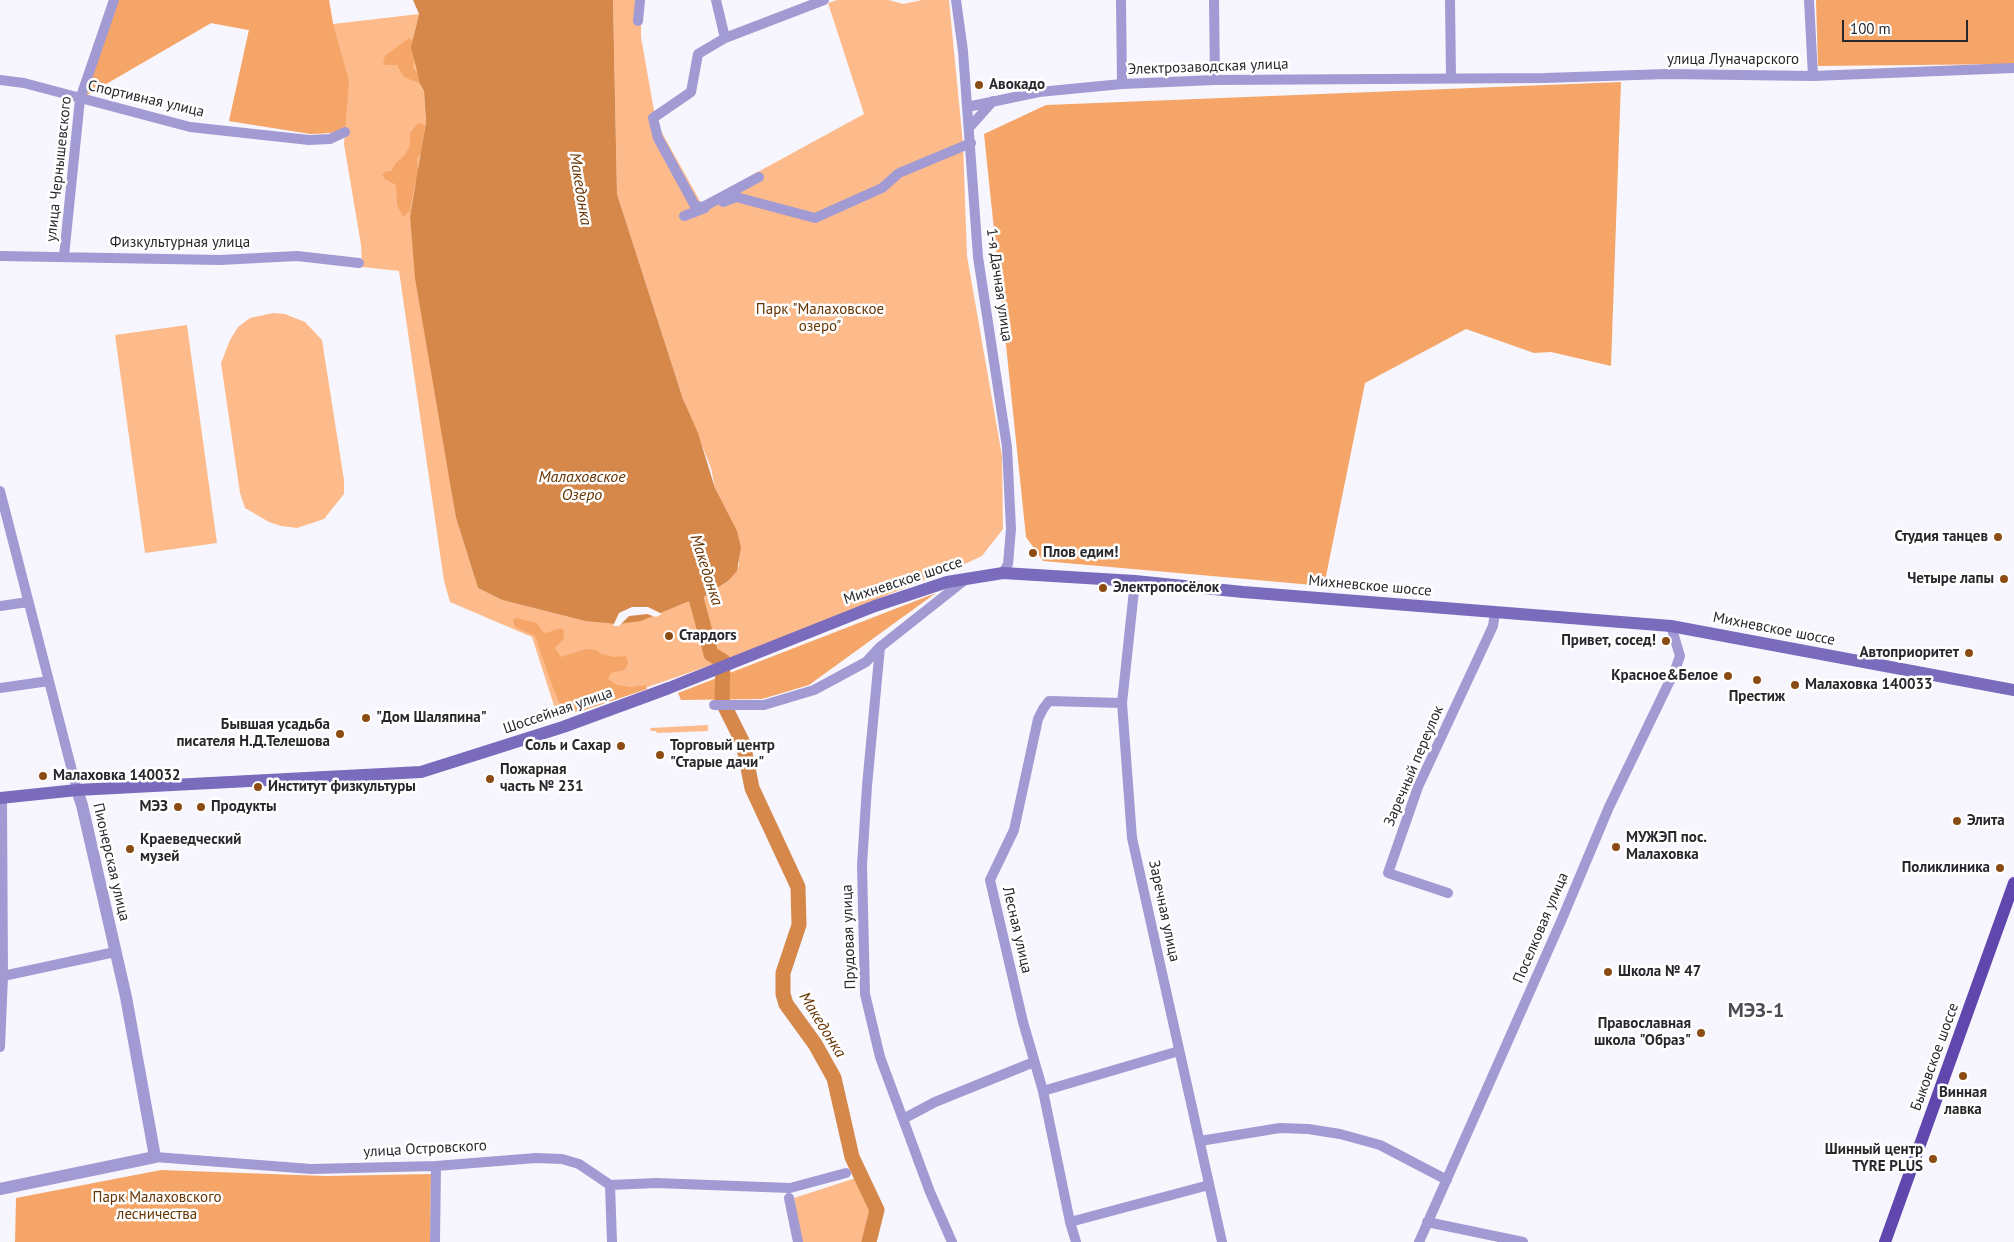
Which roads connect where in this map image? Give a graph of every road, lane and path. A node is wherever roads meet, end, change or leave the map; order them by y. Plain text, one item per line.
1 (114, 0) edge
2 (640, 0) edge
3 (716, 0) edge
4 (824, 0) edge
5 (956, 0) edge
6 (1121, 0) edge
7 (1214, 0) edge
8 (1450, 0) edge
9 (1809, 0) edge
10 (638, 21) dead end
11 (725, 38) junction
12 (2014, 68) edge
13 (1813, 76) junction
14 (1451, 77) junction
15 (0, 80) edge
16 (1215, 80) junction
17 (1122, 84) junction
18 (80, 99) junction
19 (993, 101) junction
20 (967, 107) junction
21 (969, 128) junction
22 (345, 132) dead end
23 (971, 143) junction
24 (759, 177) dead end
25 (684, 216) dead end
26 (0, 256) edge
27 (64, 256) junction
28 (359, 263) dead end
29 (0, 491) edge
30 (2, 510) edge
31 (1003, 573) junction
32 (968, 576) junction
33 (1135, 581) junction
34 (28, 602) junction
35 (0, 606) edge
36 (1494, 614) junction
37 (1671, 626) junction
38 (880, 647) junction
39 (733, 663) joint
40 (49, 681) junction
41 (0, 688) edge
42 (2014, 690) edge
43 (1122, 703) junction
44 (714, 705) dead end
45 (77, 790) junction
46 (1, 798) edge
47 (2014, 883) edge
48 (1448, 893) dead end
49 (1, 937) edge
50 (115, 952) junction
51 (3, 976) junction
52 (0, 1047) edge
53 (1179, 1051) junction
54 (1034, 1062) junction
55 (1043, 1091) junction
56 (903, 1119) junction
57 (1200, 1141) junction
58 (155, 1157) junction
59 (436, 1166) junction
60 (846, 1173) dead end
61 (1447, 1180) junction
62 (610, 1185) junction
63 (1209, 1185) junction
64 (0, 1189) edge
65 (789, 1198) dead end
66 (1070, 1222) junction
67 (1427, 1222) junction
68 (435, 1242) edge
69 (612, 1242) edge
70 (798, 1242) edge
71 (952, 1242) edge
72 (1076, 1242) edge
73 (1222, 1242) edge
74 (1419, 1242) edge
75 (1523, 1242) edge
76 (1885, 1242) edge

1 - 18 street, улица Чернышевского
2 - 10 street
3 - 11 street
4 - 11 street
5 - 20 street, 1-я Дачная улица
6 - 17 street
7 - 16 street
8 - 14 street
9 - 13 street
11 - 24 street
12 - 13 street, улица Луначарского
13 - 14 street, улица Луначарского
14 - 16 street, Электрозаводская улица
15 - 18 street, Спортивная улица
16 - 17 street, Электрозаводская улица
17 - 19 street, Электрозаводская улица
18 - 22 street, Спортивная улица
18 - 27 street, улица Чернышевского
19 - 20 street, Электрозаводская улица
19 - 21 street
20 - 21 street, 1-я Дачная улица
21 - 23 street, 1-я Дачная улица
23 - 25 street
23 - 31 street, 1-я Дачная улица
26 - 27 street, Физкультурная улица
27 - 28 street, Физкультурная улица
29 - 30 street, Пионерская улица
30 - 34 street, Пионерская улица
31 - 32 main road, Михневское шоссе
31 - 33 main road, Михневское шоссе
32 - 38 street
32 - 39 main road, Михневское шоссе
33 - 36 main road, Михневское шоссе
33 - 43 street, Заречная улица
34 - 35 street
34 - 40 street, Пионерская улица
36 - 37 main road, Михневское шоссе
36 - 48 street, Заречный переулок
37 - 42 main road, Михневское шоссе
37 - 61 street, Поселковая улица
38 - 44 street
38 - 56 street, Прудовая улица
39 - 45 main road, Шоссейная улица
40 - 41 street
40 - 45 street, Пионерская улица
43 - 53 street, Заречная улица
43 - 54 street, Лесная улица
45 - 46 main road, Шоссейная улица
45 - 50 street, Пионерская улица
46 - 49 street
47 - 76 main road, Быковское шоссе
49 - 51 street
50 - 51 street
50 - 58 street, Пионерская улица
51 - 52 street
53 - 55 street
53 - 57 street, Заречная улица
54 - 55 street, Лесная улица
54 - 56 street
55 - 66 street, Лесная улица
56 - 71 street, Прудовая улица
57 - 61 street
57 - 63 street, Заречная улица
58 - 59 street, улица Островского
58 - 64 street, улица Островского
59 - 62 street, улица Островского
59 - 68 street
60 - 62 street
61 - 67 street, Поселковая улица
62 - 69 street
63 - 66 street
63 - 73 street, Заречная улица
65 - 70 street
66 - 72 street, Лесная улица
67 - 74 street, Поселковая улица
67 - 75 street

